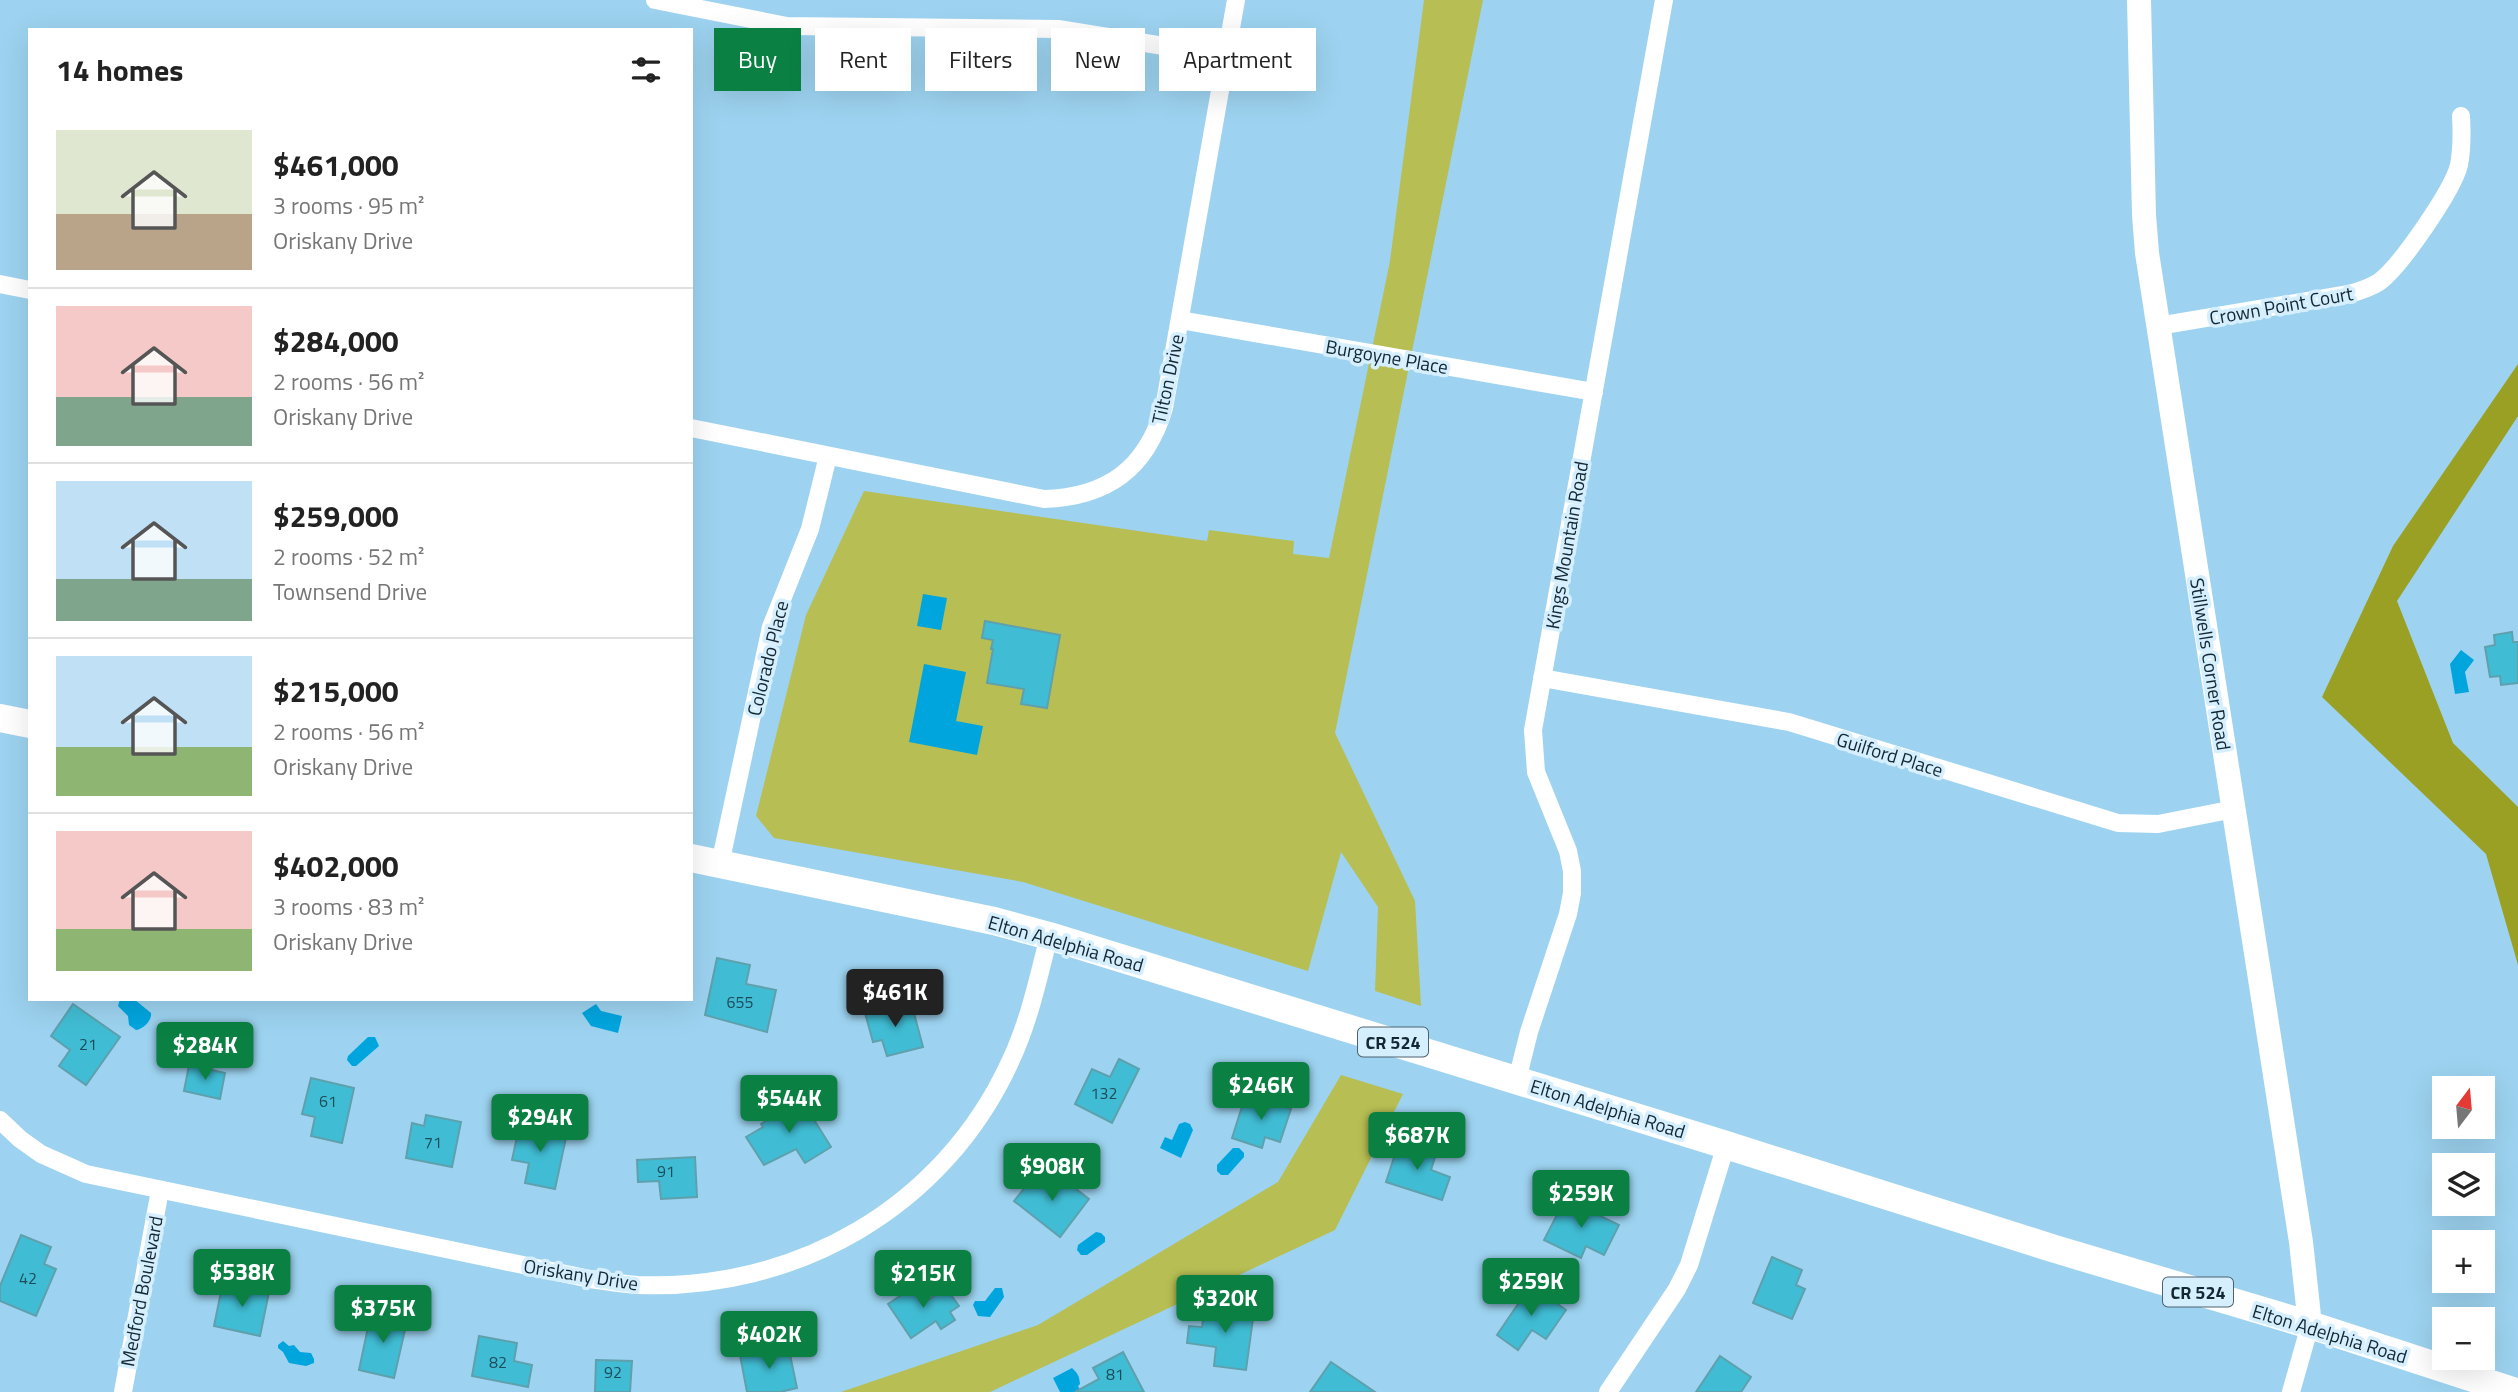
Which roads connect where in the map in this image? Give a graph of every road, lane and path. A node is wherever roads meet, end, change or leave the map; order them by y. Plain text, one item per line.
1 (655, 0) edge
2 (1236, 0) edge
3 (1664, 0) edge
4 (2139, 0) edge
5 (1231, 28) edge
6 (1159, 45) edge
7 (1220, 91) edge
8 (2461, 116) dead end
9 (0, 284) edge
10 (28, 290) edge
11 (1180, 320) junction
12 (2158, 326) junction
13 (1594, 393) junction
14 (693, 428) edge
15 (828, 456) junction
16 (1542, 678) junction
17 (0, 718) edge
18 (28, 724) edge
19 (2234, 808) junction
20 (693, 858) edge
21 (720, 864) junction
22 (1049, 936) junction
23 (1517, 1080) junction
24 (0, 1120) edge
25 (1726, 1145) junction
26 (160, 1190) junction
27 (2310, 1325) junction
28 (122, 1392) edge
29 (1608, 1392) edge
30 (2291, 1392) edge
31 (2516, 1392) edge

1 - 6 street
2 - 5 street, Tilton Drive
3 - 13 street, Kings Mountain Road
4 - 12 street, Stillwells Corner Road
7 - 11 street, Tilton Drive
8 - 12 street, Crown Point Court
9 - 10 street
11 - 13 street, Burgoyne Place
11 - 15 street, Tilton Drive
12 - 19 street, Stillwells Corner Road
13 - 16 street, Kings Mountain Road
14 - 15 street, Tilton Drive
15 - 21 street, Colorado Place
16 - 19 street, Guilford Place
16 - 23 street, Kings Mountain Road
17 - 18 main road
19 - 27 street, Stillwells Corner Road
20 - 21 main road, Elton Adelphia Road / CR 524
21 - 22 main road, Elton Adelphia Road / CR 524
22 - 23 main road, Elton Adelphia Road / CR 524
22 - 26 street, Oriskany Drive
23 - 25 main road, Elton Adelphia Road / CR 524
24 - 26 street, Oriskany Drive
25 - 27 main road, Elton Adelphia Road / CR 524
25 - 29 street
26 - 28 street, Medford Boulevard
27 - 30 street
27 - 31 main road, Elton Adelphia Road / CR 524

